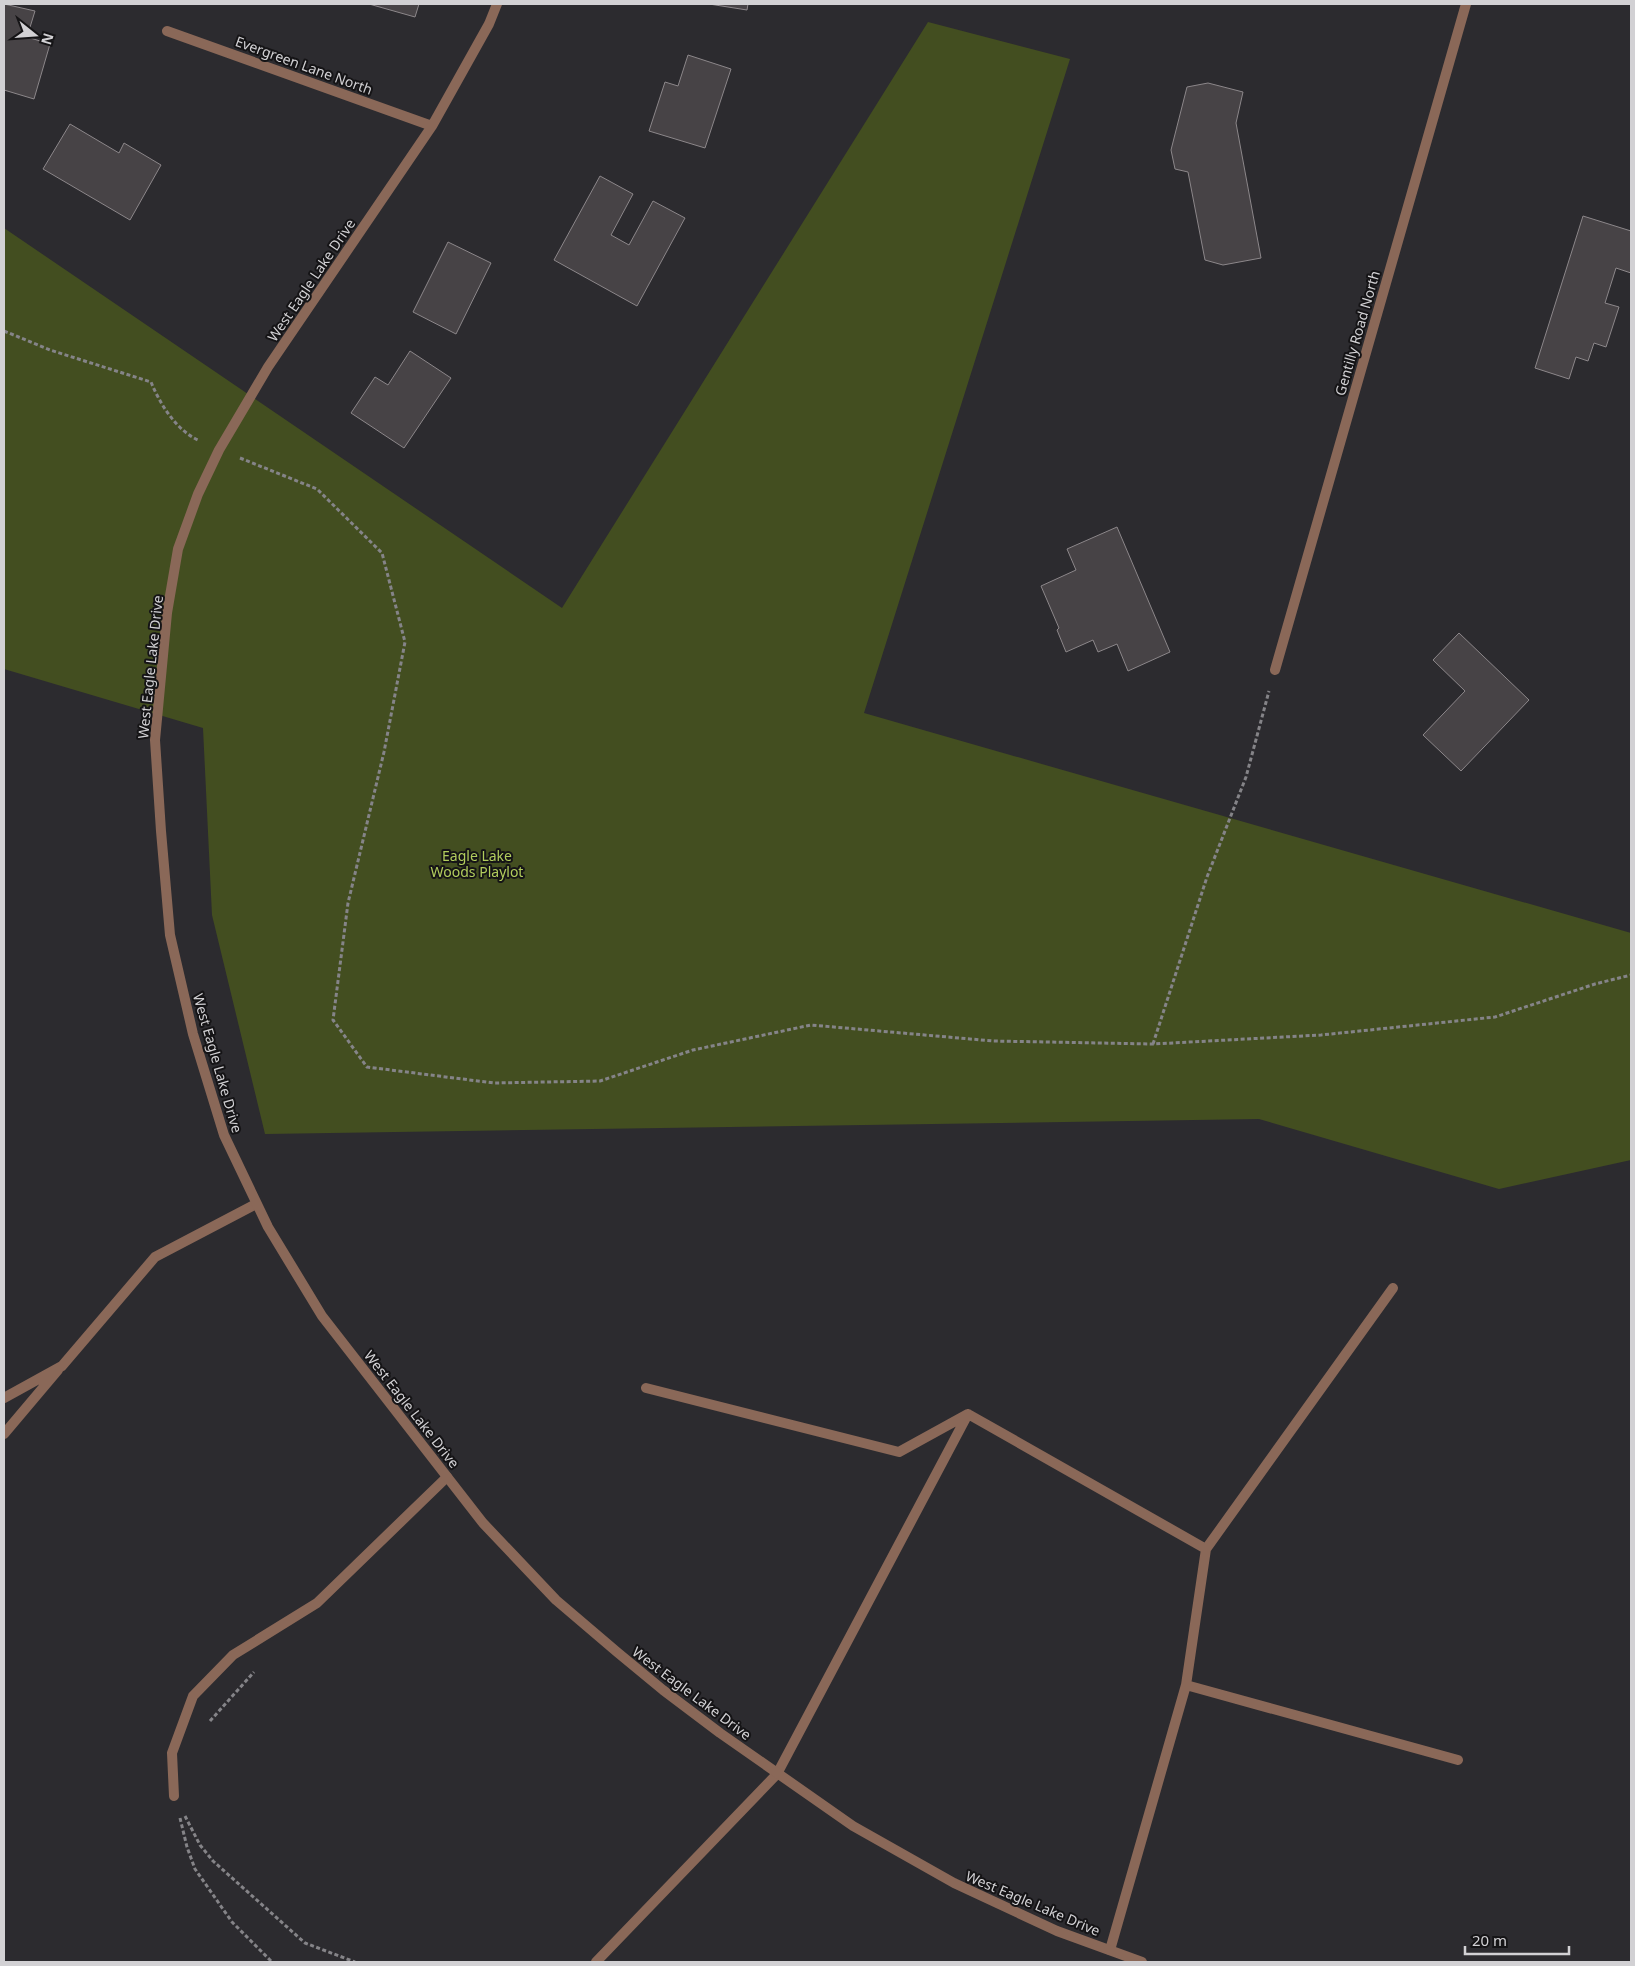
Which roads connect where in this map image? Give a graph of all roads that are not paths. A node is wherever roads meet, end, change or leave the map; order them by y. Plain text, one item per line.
1 (497, 4) edge
2 (1466, 4) edge
3 (167, 31) dead end
4 (432, 126) junction
5 (1275, 670) road end
6 (256, 1204) junction
7 (1393, 1288) dead end
8 (62, 1366) junction
9 (646, 1388) dead end
10 (4, 1398) edge
11 (968, 1414) junction
12 (4, 1434) edge
13 (447, 1477) junction
14 (1206, 1549) junction
15 (1186, 1685) junction
16 (1458, 1760) dead end
17 (777, 1774) junction
18 (174, 1796) road end
19 (1110, 1950) junction
20 (1125, 1959) edge
21 (596, 1962) edge
22 (1142, 1962) edge

1 - 4 street, West Eagle Lake Drive
2 - 5 street, Gentilly Road North
3 - 4 street, Evergreen Lane North
4 - 6 street, West Eagle Lake Drive
6 - 8 street
6 - 13 street, West Eagle Lake Drive
7 - 14 street
8 - 10 street
8 - 12 street
9 - 11 street
11 - 14 street
11 - 17 street
13 - 17 street, West Eagle Lake Drive
13 - 18 street
14 - 15 street
15 - 16 street
15 - 19 street
17 - 19 street, West Eagle Lake Drive
17 - 21 street
19 - 20 street, West Eagle Lake Drive
20 - 22 street, West Eagle Lake Drive

